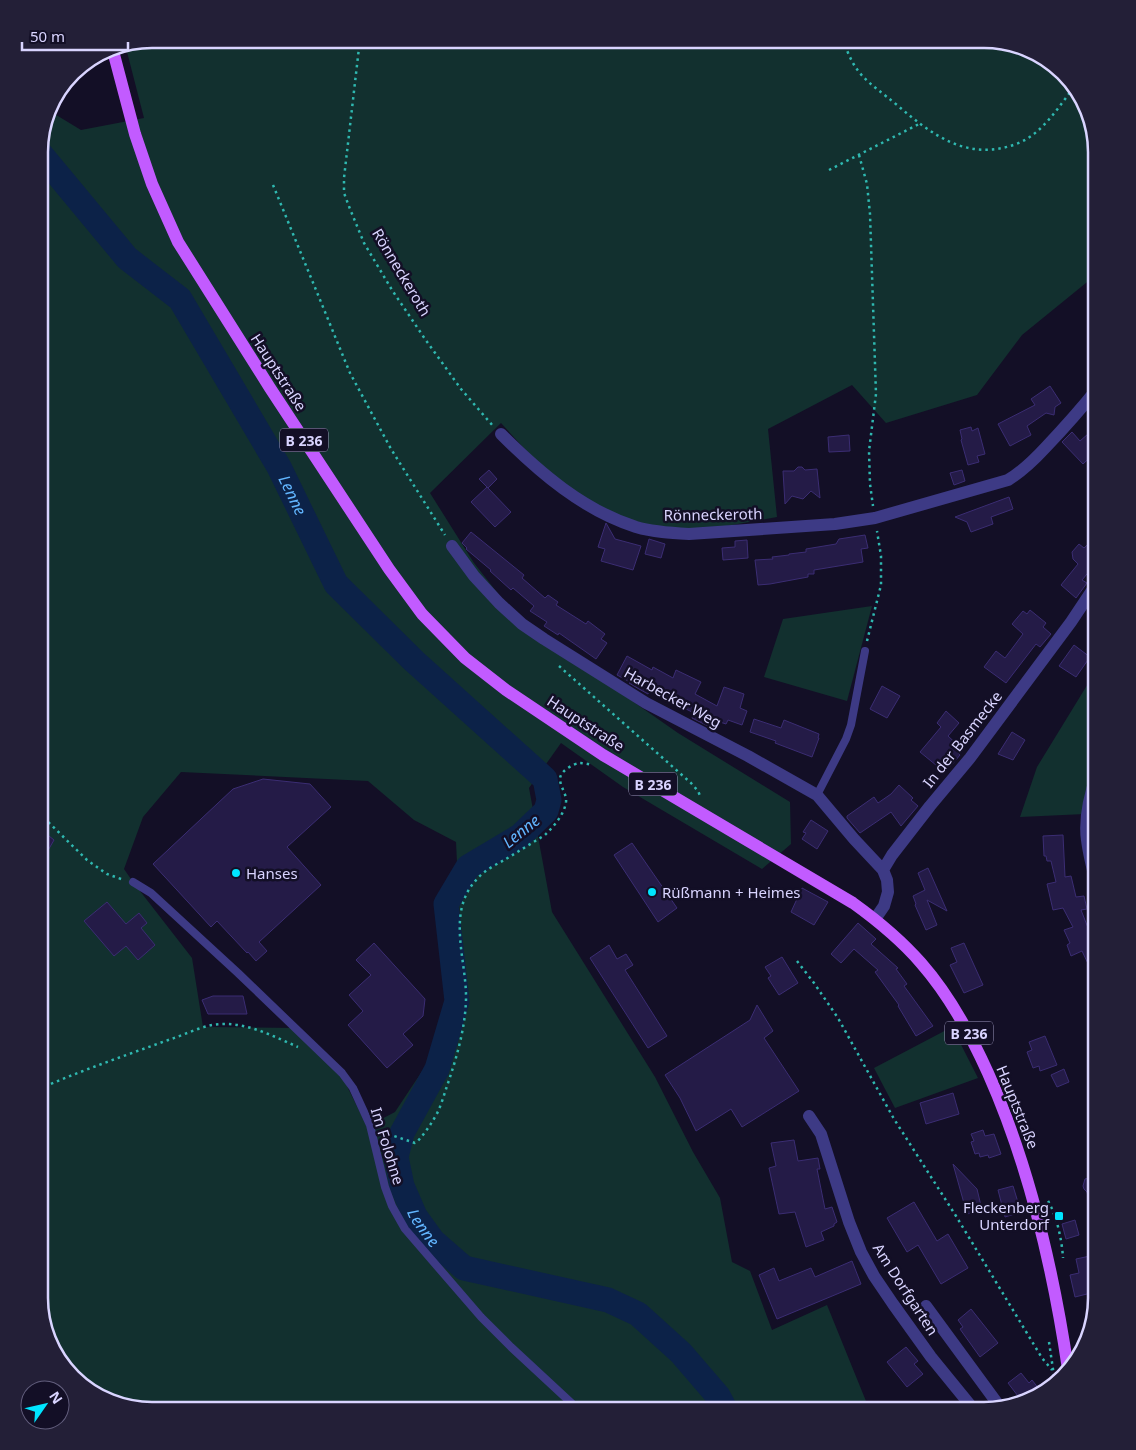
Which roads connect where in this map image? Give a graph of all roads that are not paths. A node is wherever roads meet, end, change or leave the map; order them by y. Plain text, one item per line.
1 (114, 54) edge
2 (1088, 400) edge
3 (501, 434) road end
4 (452, 546) road end
5 (1088, 597) edge
6 (865, 651) road end
7 (817, 795) junction
8 (1088, 812) edge
9 (1088, 848) edge
10 (883, 870) junction
11 (133, 882) road end
12 (875, 919) junction
13 (809, 1116) dead end
14 (926, 1306) dead end
15 (1067, 1362) edge
16 (996, 1401) edge
17 (570, 1402) edge
18 (968, 1402) edge

1 - 12 main road, Hauptstraße / B 236
2 - 3 street, Rönneckeroth
4 - 7 street, Harbecker Weg
5 - 10 street, In der Basmecke
6 - 7 lane
7 - 10 street, Harbecker Weg
8 - 9 street
10 - 12 street
11 - 17 lane, Im Folohne
12 - 15 main road, Hauptstraße / B 236
13 - 18 street, Am Dorfgarten
14 - 16 street, Am Dorfgarten

